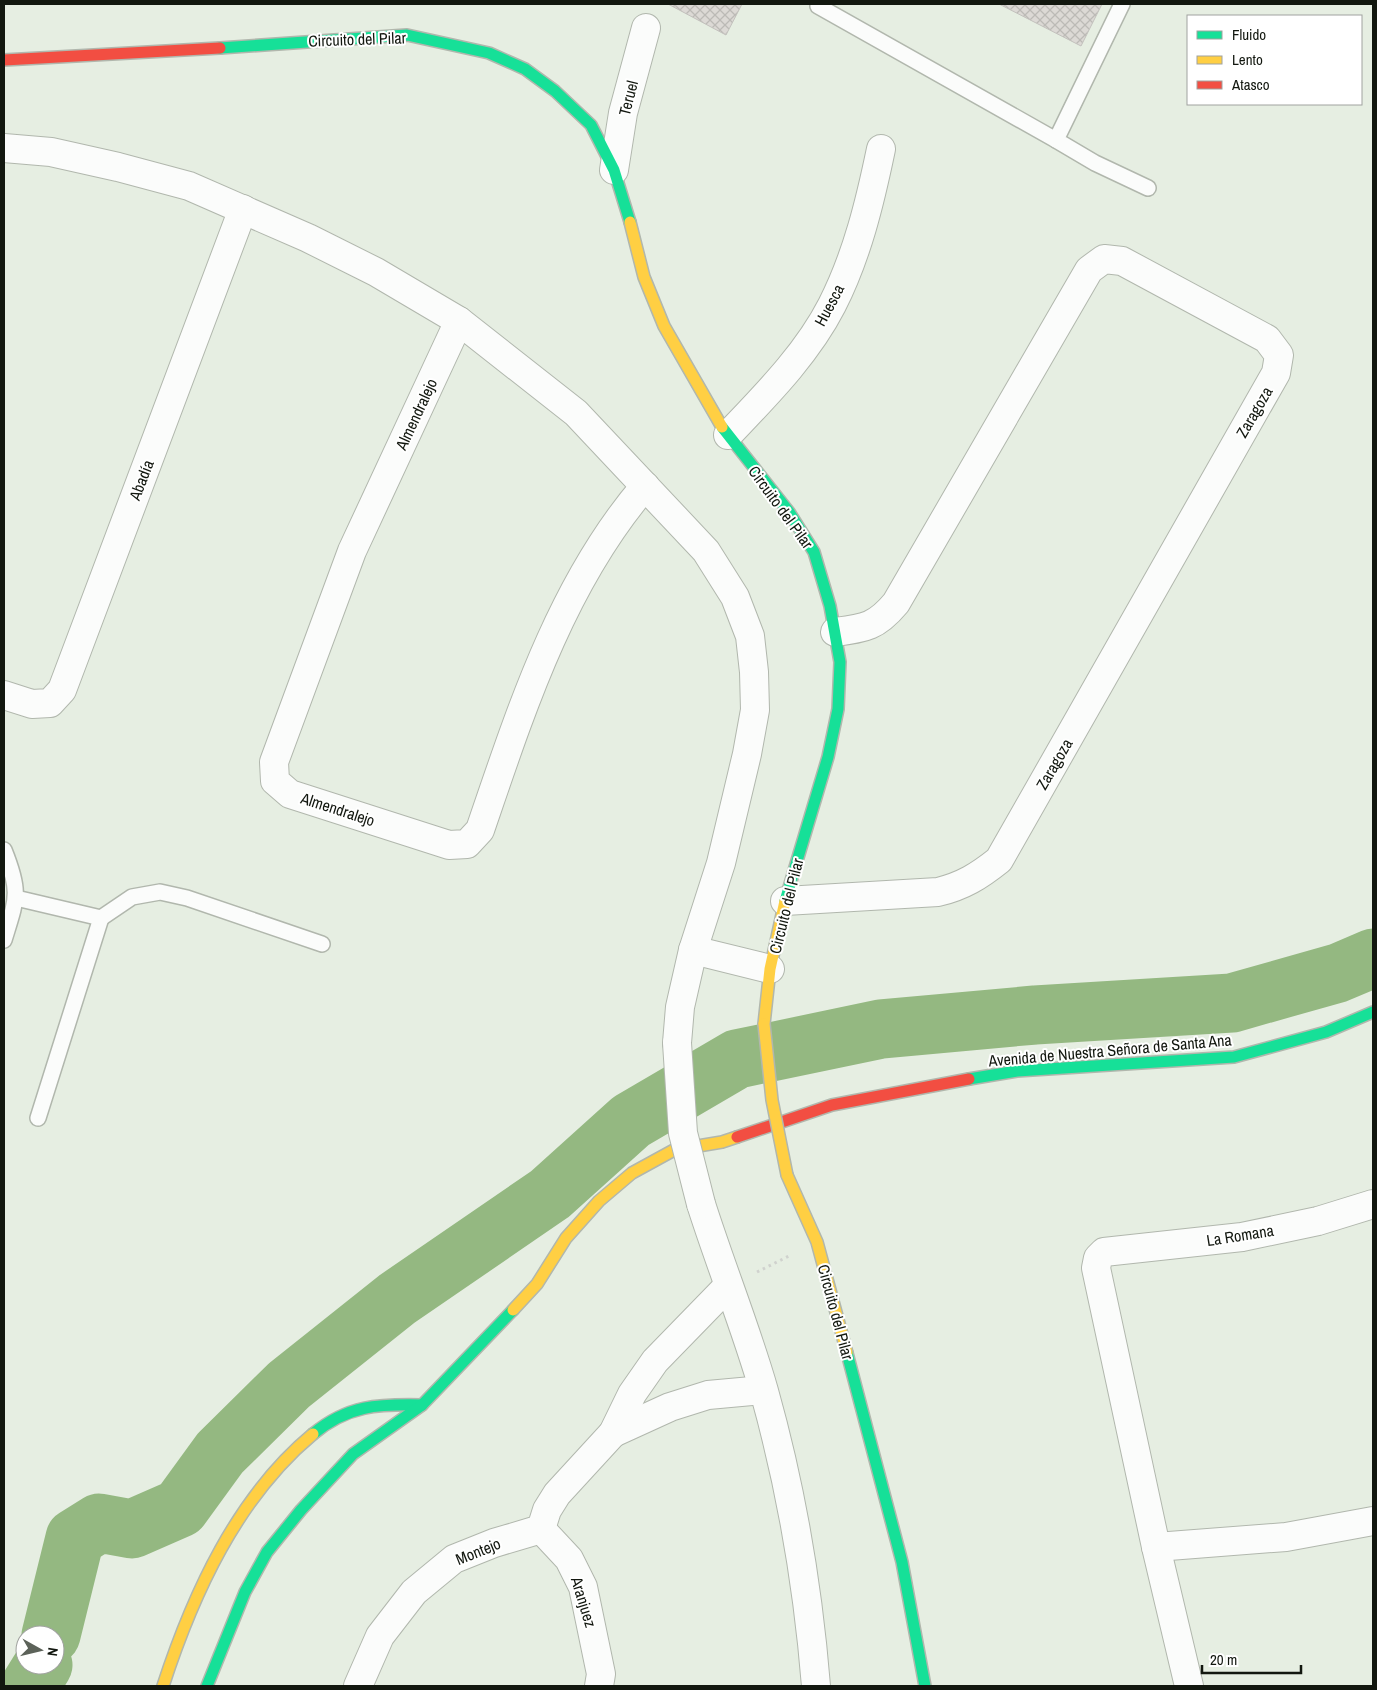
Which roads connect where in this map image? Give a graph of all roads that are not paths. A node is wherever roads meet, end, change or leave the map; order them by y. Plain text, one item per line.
1 (1122, 4) edge
2 (818, 6) dead end
3 (646, 28) dead end
4 (4, 60) edge
5 (1056, 140) junction
6 (4, 148) edge
7 (881, 149) dead end
8 (614, 170) junction
9 (1148, 188) dead end
10 (243, 209) junction
11 (459, 321) junction
12 (728, 435) junction
13 (645, 486) junction
14 (835, 632) junction
15 (4, 695) edge
16 (4, 850) edge
17 (16, 898) junction
18 (785, 902) junction
19 (101, 918) junction
20 (4, 940) edge
21 (322, 944) dead end
22 (693, 950) junction
23 (770, 969) junction
24 (1373, 1012) edge
25 (38, 1118) dead end
26 (1373, 1204) edge
27 (728, 1286) junction
28 (764, 1390) junction
29 (422, 1405) junction
30 (613, 1433) junction
31 (1373, 1521) edge
32 (541, 1529) junction
33 (1156, 1547) junction
34 (163, 1686) edge
35 (208, 1686) edge
36 (358, 1686) edge
37 (599, 1686) edge
38 (816, 1686) edge
39 (925, 1686) edge
40 (1189, 1686) edge

1 - 5 lane
2 - 5 lane
3 - 8 street, Teruel
4 - 8 street, Circuito del Pilar
5 - 9 lane
6 - 10 street
7 - 12 street, Huesca
8 - 12 street, Circuito del Pilar
10 - 11 street
10 - 15 street, Abadía
11 - 13 street
11 - 13 street, Almendralejo
12 - 14 street, Circuito del Pilar
13 - 22 street
14 - 18 street, Circuito del Pilar
14 - 18 street, Zaragoza
16 - 17 lane
17 - 19 lane
17 - 20 lane
18 - 23 street, Circuito del Pilar
19 - 21 lane
19 - 25 lane
22 - 23 street
22 - 27 street, bridge
23 - 39 street, Circuito del Pilar, bridge
24 - 29 street, Avenida de Nuestra Señora de Santa Ana
26 - 33 street, La Romana
27 - 28 street
27 - 30 street
28 - 30 street
28 - 38 street
29 - 34 street
29 - 35 street, Avenida de Nuestra Señora de Santa Ana
30 - 32 street
31 - 33 street
32 - 36 street, Montejo
32 - 37 street, Aranjuez
33 - 40 street

